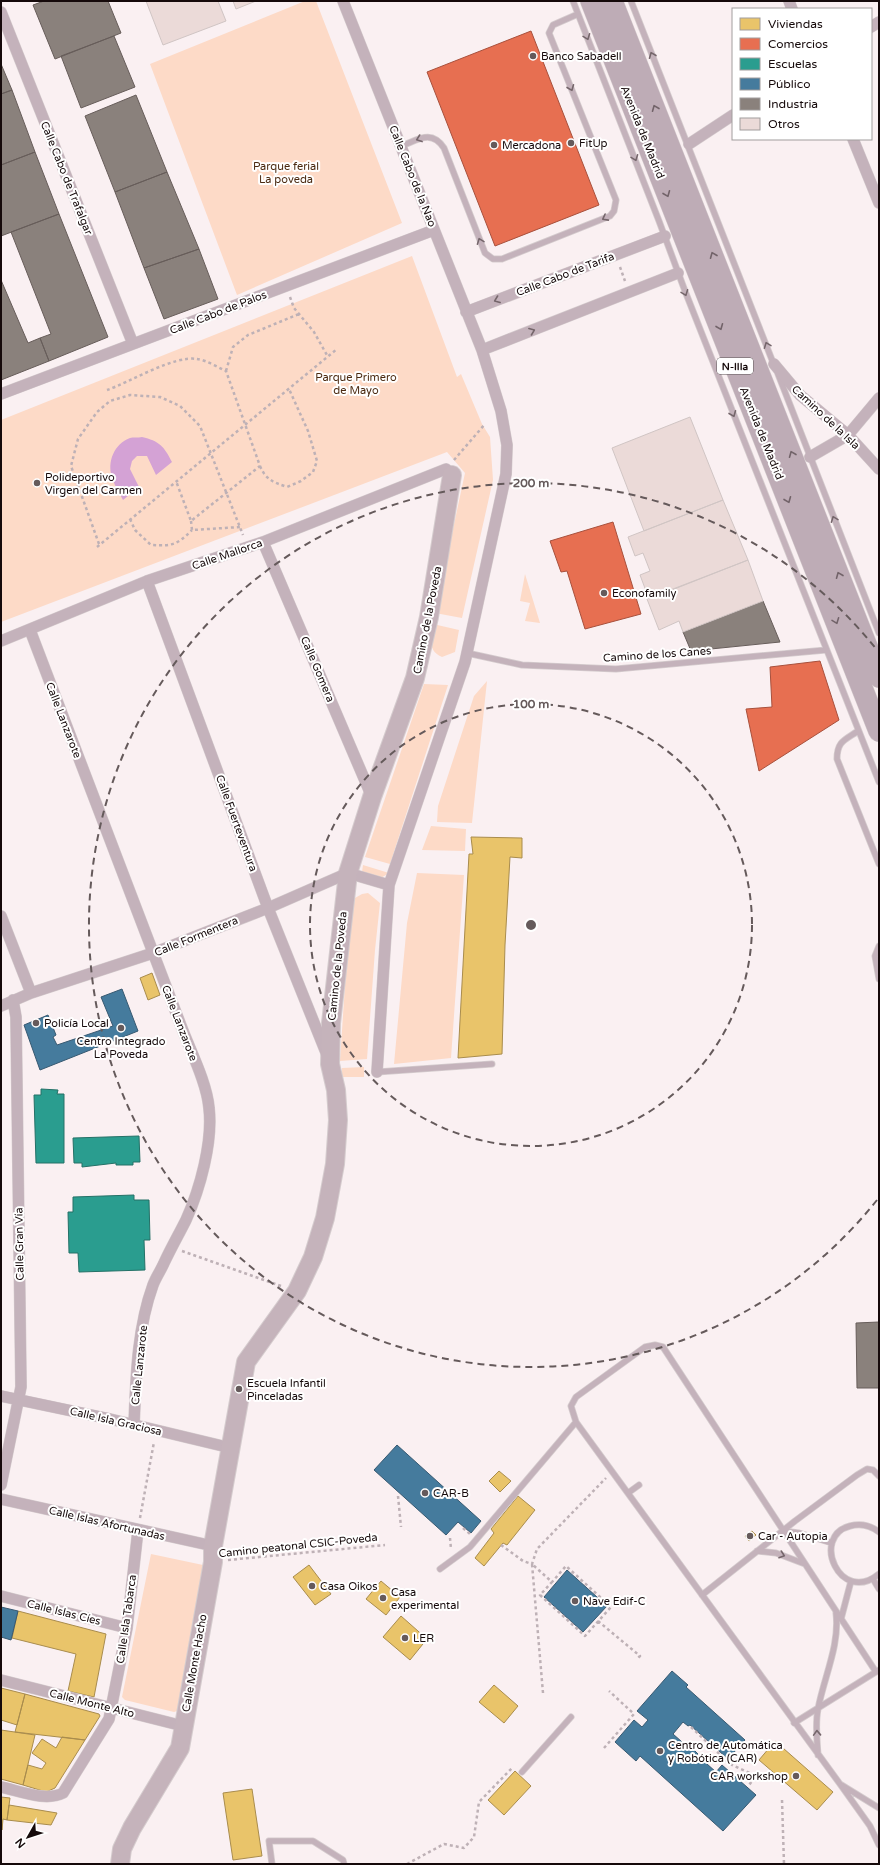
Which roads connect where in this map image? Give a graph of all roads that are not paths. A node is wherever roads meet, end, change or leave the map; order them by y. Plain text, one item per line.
1 (343, 1) edge
2 (573, 1) edge
3 (612, 1) edge
4 (631, 1) edge
5 (584, 7) edge
6 (1, 12) edge
7 (732, 116) edge
8 (853, 140) edge
9 (689, 144) junction
10 (401, 146) junction
11 (879, 203) edge
12 (434, 230) junction
13 (665, 236) junction
14 (678, 273) junction
15 (466, 312) junction
16 (133, 344) junction
17 (482, 350) junction
18 (774, 364) junction
19 (1, 394) edge
20 (879, 398) edge
21 (848, 435) junction
22 (810, 457) junction
23 (879, 469) edge
24 (449, 472) joint
25 (263, 542) junction
26 (147, 581) junction
27 (30, 630) junction
28 (879, 633) edge
29 (1, 641) edge
30 (826, 650) junction
31 (467, 653) junction
32 (879, 676) edge
33 (858, 731) junction
34 (879, 731) edge
35 (879, 782) edge
36 (372, 796) junction
37 (879, 864) edge
38 (348, 873) junction
39 (389, 885) junction
40 (268, 908) junction
41 (2, 920) edge
42 (879, 946) edge
43 (153, 953) junction
44 (879, 979) edge
45 (31, 993) junction
46 (13, 1000) junction
47 (1, 1006) edge
48 (330, 1064) junction
49 (492, 1064) dead end
50 (377, 1072) joint
51 (1, 1396) edge
52 (19, 1400) junction
53 (576, 1422) junction
54 (134, 1425) junction
55 (231, 1448) junction
56 (879, 1476) edge
57 (1, 1485) edge
58 (639, 1485) dead end
59 (628, 1493) junction
60 (1, 1499) edge
61 (138, 1530) junction
62 (783, 1531) junction
63 (879, 1532) edge
64 (832, 1543) junction
65 (757, 1551) junction
66 (213, 1554) junction
67 (805, 1564) junction
68 (440, 1569) dead end
69 (879, 1574) edge
70 (873, 1579) junction
71 (851, 1581) junction
72 (879, 1589) edge
73 (702, 1595) junction
74 (1, 1596) edge
75 (835, 1610) junction
76 (842, 1619) junction
77 (127, 1628) junction
78 (878, 1671) edge
79 (1, 1680) edge
80 (112, 1708) junction
81 (817, 1710) junction
82 (571, 1718) dead end
83 (794, 1723) junction
84 (183, 1726) junction
85 (818, 1756) junction
86 (522, 1772) road end
87 (840, 1784) junction
88 (1, 1787) edge
89 (879, 1808) edge
90 (879, 1845) edge
91 (120, 1864) edge
92 (272, 1864) edge
93 (344, 1864) edge

1 - 10 street, Calle Cabo de la Nao
2 - 5 lane
32 -> 3 highway, Avenida de Madrid / N-IIIa
9 -> 4 lane
5 -> 10 lane
5 -> 13 lane
5 -> 34 highway, Avenida de Madrid / N-IIIa
6 - 16 street, Calle Cabo de Trafalgar
7 - 9 street
8 - 11 street
18 -> 9 lane
10 - 12 street, Calle Cabo de la Nao
12 - 15 street, Calle Cabo de la Nao
12 - 16 street, Calle Cabo de Palos
13 - 14 lane
13 -> 15 street, Calle Cabo de Tarifa
17 -> 14 street
14 -> 30 lane
15 - 17 street, Calle Cabo de la Nao
16 - 19 street, Calle Cabo de Palos
17 - 31 street
18 - 21 street, Camino de la Isla
18 - 22 lane
20 - 21 street
21 - 22 street
21 - 23 street, Camino de la Isla
28 -> 22 lane
24 - 25 street, Calle Mallorca
24 - 36 main road, Camino de la Poveda
25 - 26 street, Calle Mallorca
25 - 36 street, Calle Gomera
26 - 27 street, Calle Mallorca
26 - 40 street, Calle Fuerteventura
27 - 29 street, Calle Mallorca
27 - 43 street, Calle Lanzarote
30 - 31 lane, Camino de los Canes
30 - 33 lane
31 - 39 street
33 - 35 lane
33 - 37 lane
36 - 38 main road, Camino de la Poveda
38 - 39 street
38 - 40 street, Calle Formentera
38 - 48 main road, Camino de la Poveda
39 - 50 street
40 - 43 street, Calle Formentera
40 - 48 street, Calle Fuerteventura
41 - 45 street
42 - 44 lane
43 - 45 street, Calle Formentera
43 - 54 street, Calle Lanzarote
45 - 46 street, Calle Formentera
46 - 47 street, Calle Formentera
46 - 52 street, Calle Gran Vía
48 - 55 main road, Camino de la Poveda
49 - 50 lane
51 - 52 street, Calle Isla Graciosa
52 - 54 street, Calle Isla Graciosa
52 - 57 street, Calle Gran Vía
53 - 59 lane
53 - 62 lane
53 - 68 lane
54 - 55 street, Calle Isla Graciosa
55 - 66 main road, Calle Monte Hacho
56 - 62 lane
58 - 59 lane
59 - 73 lane
60 - 61 street, Calle Islas Afortunadas
61 - 66 street, Calle Islas Afortunadas
61 - 77 street, Calle Isla Tabarca
62 - 64 lane
62 - 65 lane
62 - 67 lane
63 - 64 lane
64 - 71 lane
65 -> 67 lane
65 - 73 lane
66 - 84 main road, Calle Monte Hacho
67 - 75 lane
69 - 70 lane
70 - 71 lane
70 - 72 lane
71 - 76 lane
73 - 83 lane
74 - 77 street, Calle Islas Cíes
75 - 76 lane
75 - 81 lane
76 - 78 lane
77 - 80 street, Calle Isla Tabarca
78 - 81 lane
79 - 80 street, Calle Monte Alto
80 - 84 street, Calle Monte Alto
80 - 88 street, Calle Isla Tabarca
81 - 83 lane
85 -> 81 lane
82 - 86 lane
83 - 85 lane
84 - 91 main road, Calle Monte Hacho
85 - 87 lane
87 - 89 lane
87 - 90 lane
92 - 93 lane

